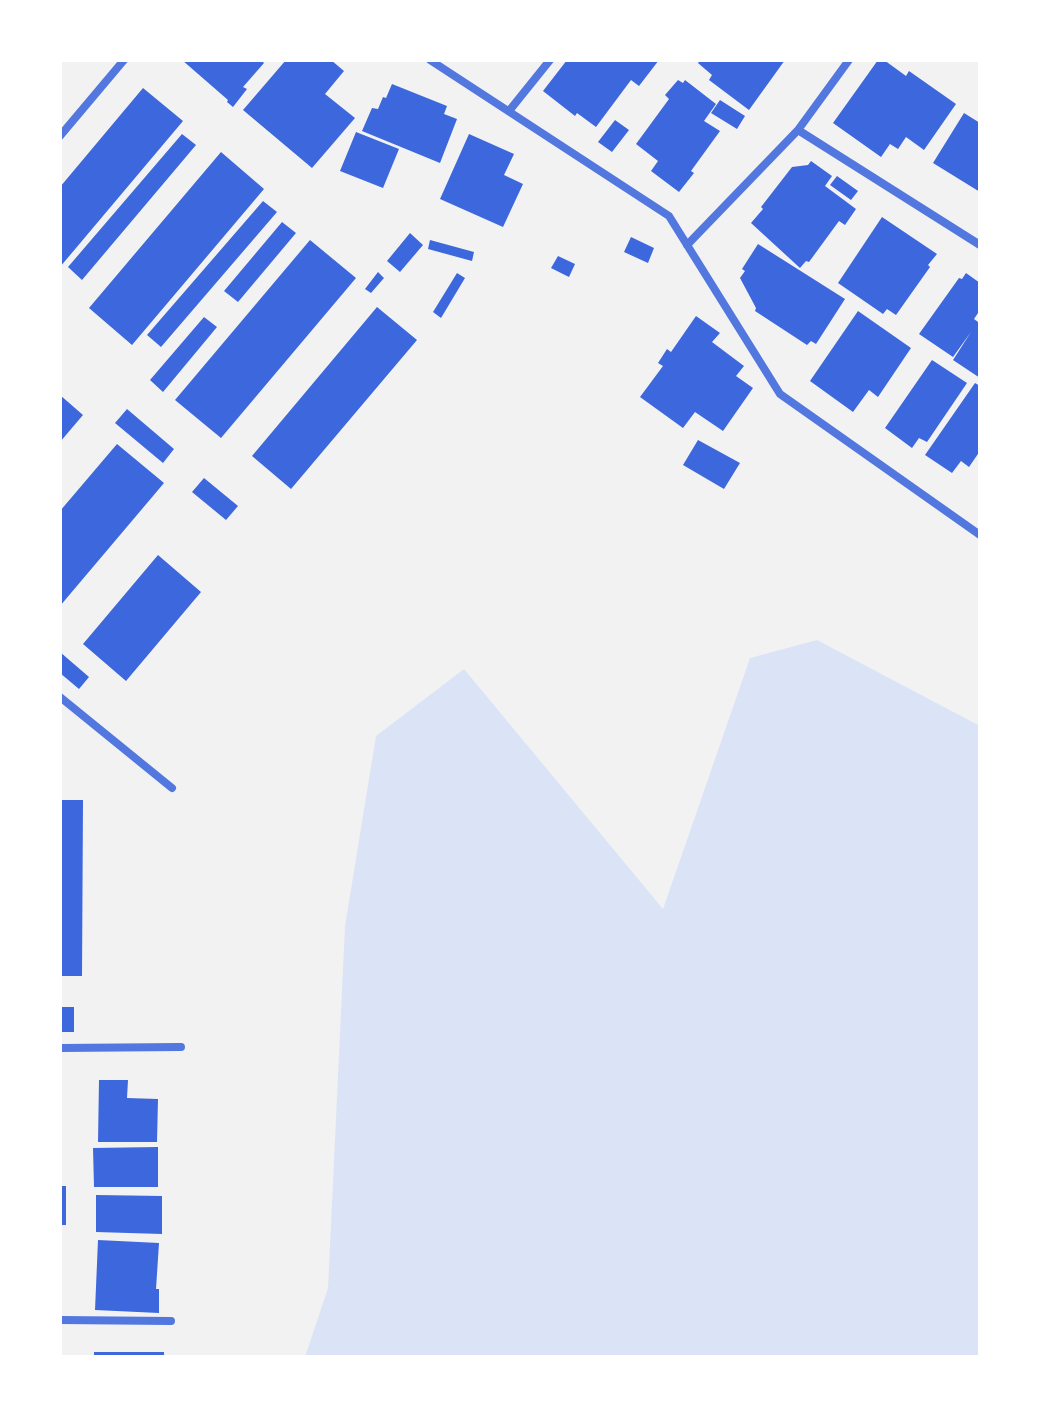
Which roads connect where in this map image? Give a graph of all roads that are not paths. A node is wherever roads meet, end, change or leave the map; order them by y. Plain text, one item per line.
1 (124, 60) edge
2 (430, 60) edge
3 (550, 60) edge
4 (849, 60) edge
5 (509, 111) junction
6 (798, 130) junction
7 (60, 136) edge
8 (687, 245) junction
9 (980, 245) edge
10 (980, 535) edge
11 (60, 697) edge
12 (172, 788) dead end
13 (181, 1047) dead end
14 (60, 1048) edge
15 (60, 1320) edge
16 (171, 1321) dead end

1 - 7 street
2 - 5 street
3 - 5 street
4 - 6 street
5 - 8 street
6 - 8 street
6 - 9 street
8 - 10 street
11 - 12 street
13 - 14 street
15 - 16 street

